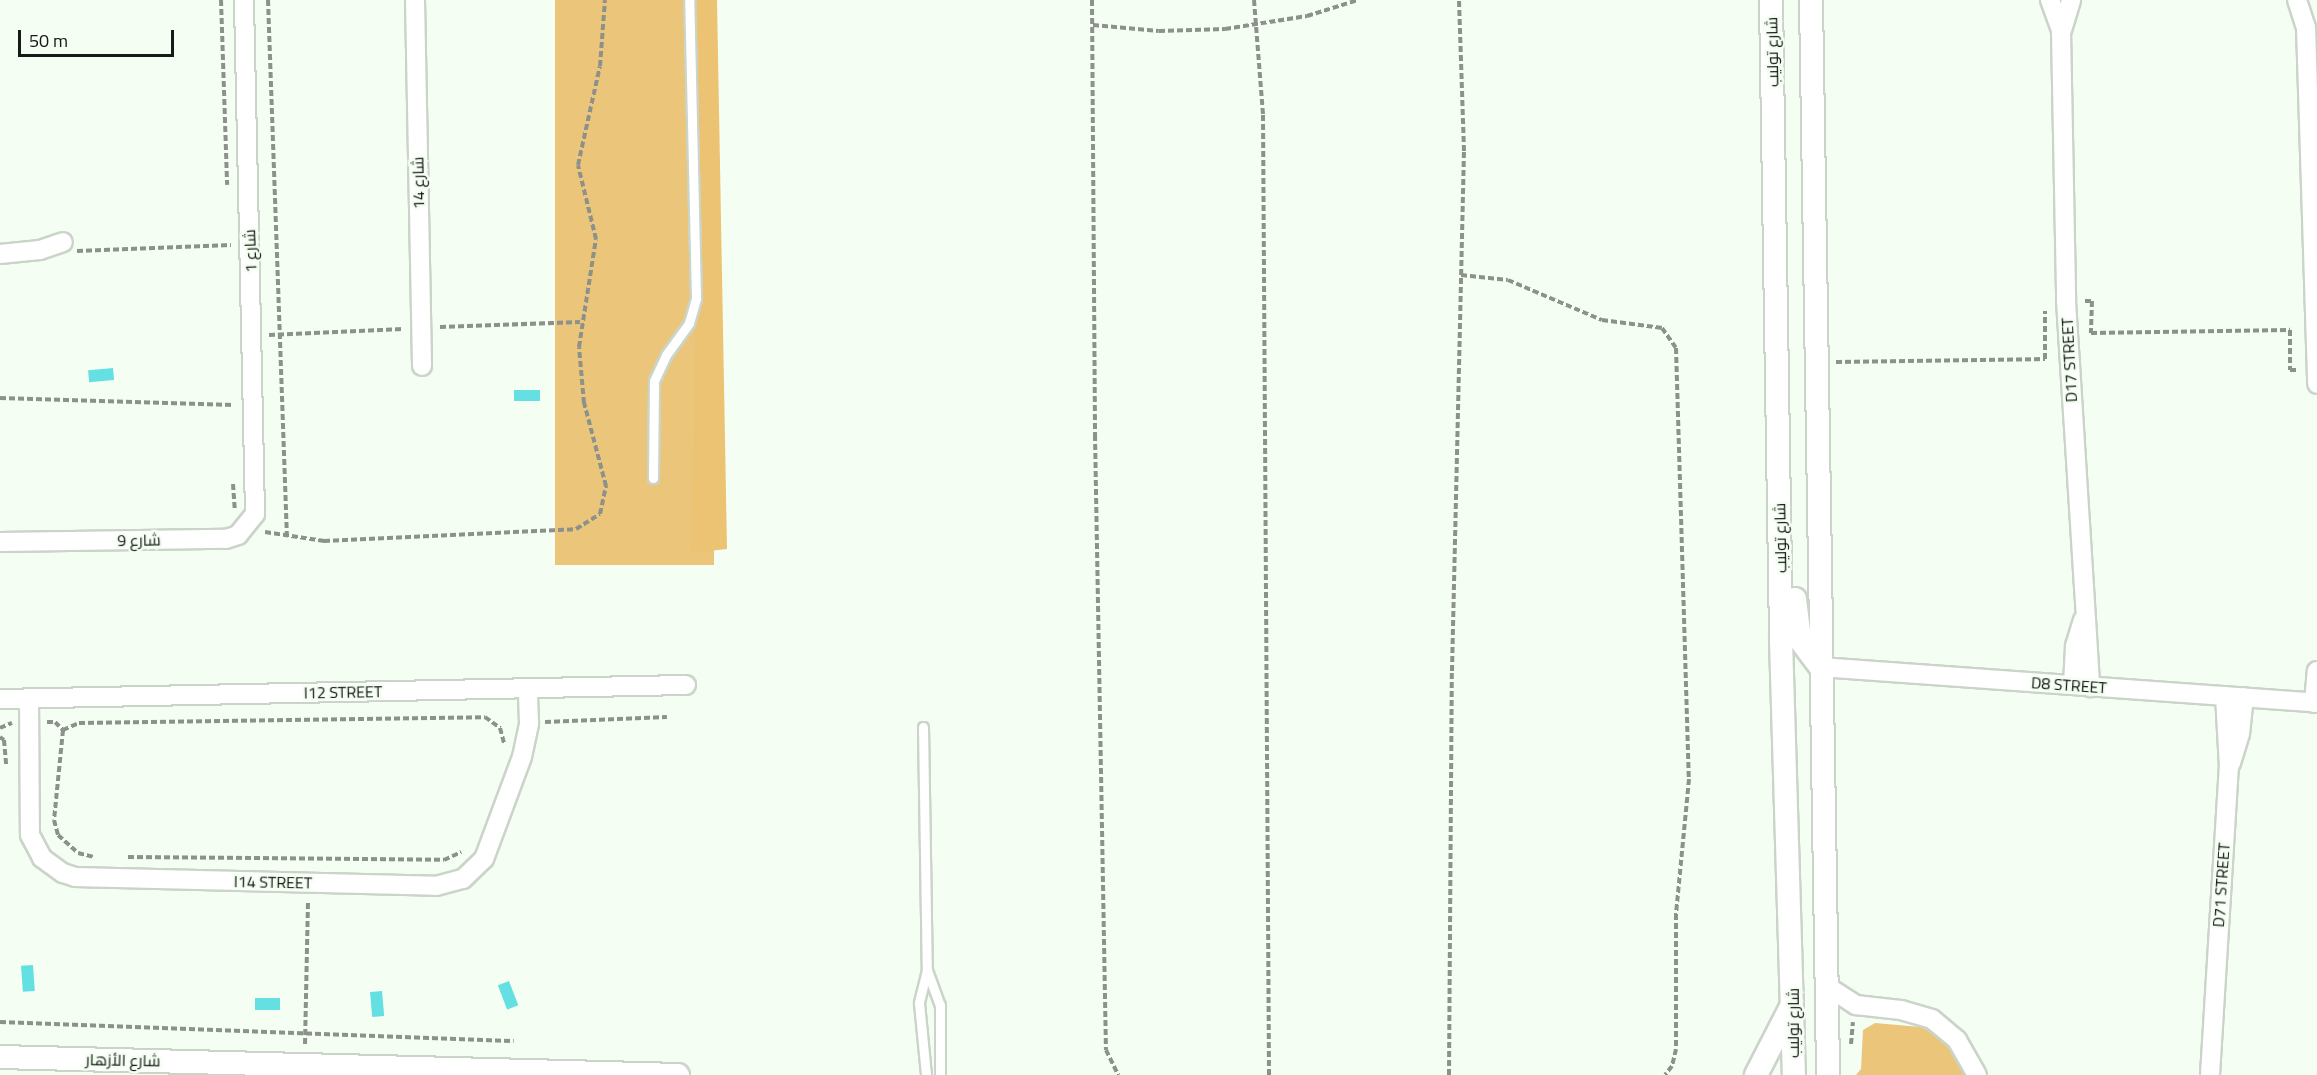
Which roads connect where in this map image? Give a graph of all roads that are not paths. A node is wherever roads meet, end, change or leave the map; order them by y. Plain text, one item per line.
1 (244, 0) edge
2 (415, 0) edge
3 (689, 0) edge
4 (1771, 0) edge
5 (1811, 0) edge
6 (2050, 0) edge
7 (2071, 0) edge
8 (2297, 0) edge
9 (2313, 0) edge
10 (2306, 27) junction
11 (2061, 31) junction
12 (63, 247) road end
13 (0, 254) edge
14 (422, 366) dead end
15 (2317, 384) edge
16 (653, 478) dead end
17 (257, 502) joint
18 (1779, 518) junction
19 (0, 542) edge
20 (1820, 666) junction
21 (2317, 671) edge
22 (686, 685) dead end
23 (2081, 686) junction
24 (528, 688) junction
25 (2225, 696) junction
26 (2244, 697) junction
27 (0, 699) edge
28 (29, 699) junction
29 (2315, 703) edge
30 (924, 727) dead end
31 (2229, 767) junction
32 (927, 970) junction
33 (1825, 985) junction
34 (1794, 1000) junction
35 (0, 1057) edge
36 (107, 1059) junction
37 (0, 1073) edge
38 (2208, 1073) edge
39 (678, 1075) edge
40 (926, 1075) edge
41 (940, 1075) edge
42 (1756, 1075) edge
43 (1794, 1075) edge
44 (1828, 1075) edge
45 (1977, 1075) edge

1 - 17 street, شارع 1
2 - 14 street, شارع 14
3 - 16 lane
4 - 18 street, شارع توليب
5 - 20 street, شارع توليب
6 - 11 street, D17 STREET
7 - 11 street, D17 STREET
8 - 10 street
9 - 10 street
10 - 15 street
11 - 23 street, D17 STREET
12 - 13 street
17 - 19 street, شارع 9
18 - 20 street
18 - 34 street, شارع توليب
20 - 23 street, D8 STREET
20 - 33 street, شارع توليب
21 - 29 street
22 - 24 street, I12 STREET
23 - 25 street, D8 STREET
24 - 28 street, I12 STREET
24 - 28 street, I14 STREET
25 - 26 street, D8 STREET
25 - 31 street, D71 STREET
26 - 29 street, D8 STREET
26 - 31 street
27 - 28 street, I12 STREET
30 - 32 lane
31 - 38 street, D71 STREET
32 - 40 lane
32 - 41 lane
33 - 44 street, شارع توليب
33 - 45 street
34 - 42 street
34 - 43 street, شارع توليب
35 - 36 street, شارع الأزهار
36 - 37 street
36 - 39 street, شارع الأزهار

